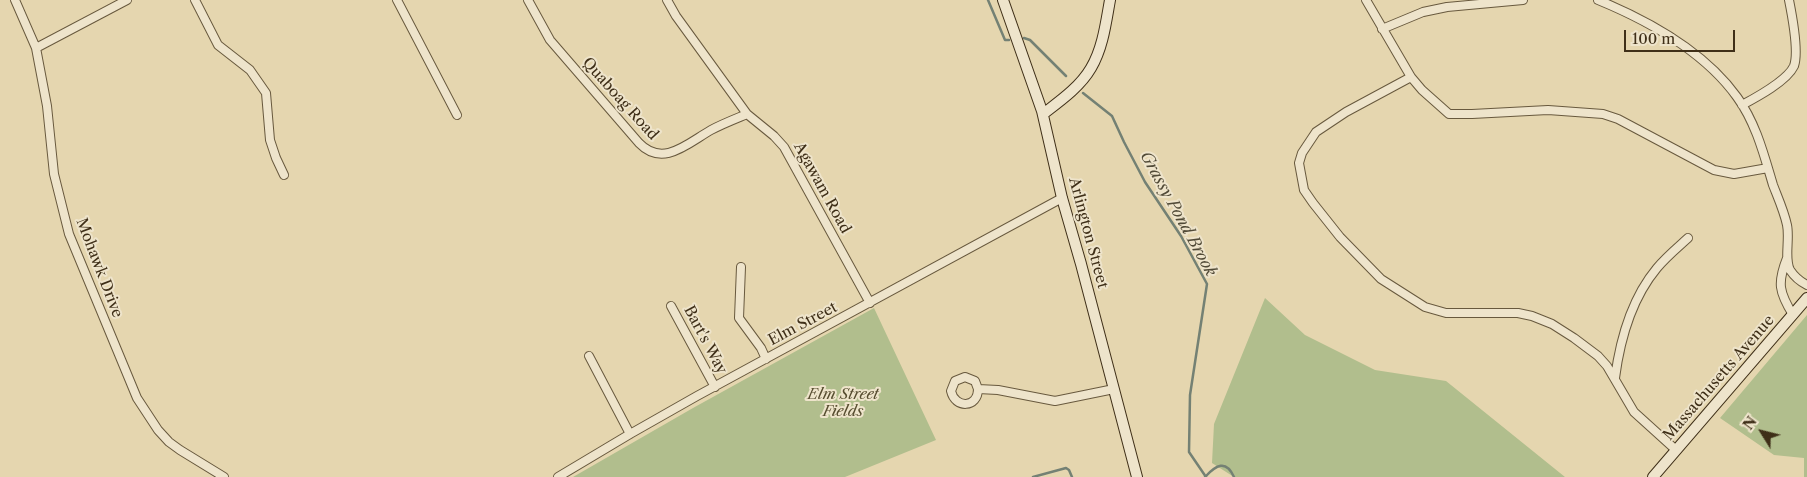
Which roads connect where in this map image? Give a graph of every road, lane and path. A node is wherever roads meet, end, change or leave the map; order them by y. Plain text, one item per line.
1 (15, 0) edge
2 (127, 0) edge
3 (195, 0) edge
4 (396, 0) edge
5 (528, 0) edge
6 (667, 0) edge
7 (1003, 0) edge
8 (1110, 0) edge
9 (1366, 0) edge
10 (1523, 0) edge
11 (1598, 0) edge
12 (1789, 0) edge
13 (1382, 29) junction
14 (36, 48) junction
15 (1411, 77) junction
16 (1742, 105) junction
17 (747, 114) junction
18 (1043, 114) junction
19 (458, 115) dead end
20 (1768, 168) junction
21 (284, 175) dead end
22 (1062, 198) junction
23 (1688, 238) dead end
24 (1787, 258) junction
25 (741, 266) dead end
26 (1807, 285) edge
27 (1807, 298) edge
28 (870, 303) junction
29 (671, 306) dead end
30 (1792, 315) junction
31 (588, 356) dead end
32 (766, 359) junction
33 (1615, 378) junction
34 (715, 387) junction
35 (978, 389) dead end
36 (1114, 389) junction
37 (630, 434) junction
38 (1676, 450) junction
39 (224, 477) edge
40 (558, 477) edge
41 (1137, 477) edge
42 (1653, 477) edge

1 - 14 street, Mohawk Drive
2 - 14 street
3 - 21 street
4 - 19 street
5 - 17 street, Quaboag Road
6 - 17 street, Agawam Road
7 - 18 street, Arlington Street
8 - 18 street
9 - 13 street
10 - 13 street
11 - 16 street
12 - 16 street
13 - 15 street
14 - 39 street, Mohawk Drive
15 - 20 street
15 - 33 street
16 - 20 street
17 - 28 street, Agawam Road
18 - 22 street, Arlington Street
20 - 24 street
22 - 28 street, Elm Street
22 - 36 street, Arlington Street
23 - 33 street
24 - 26 street
24 - 30 street
25 - 32 street
27 - 30 street, Massachusetts Avenue
28 - 32 street, Elm Street
29 - 34 street, Bart's Way
30 - 38 street, Massachusetts Avenue
31 - 37 street
32 - 34 street, Elm Street
33 - 38 street
34 - 37 street, Elm Street
35 - 36 street
36 - 41 street, Arlington Street
37 - 40 street, Elm Street
38 - 42 street, Massachusetts Avenue

